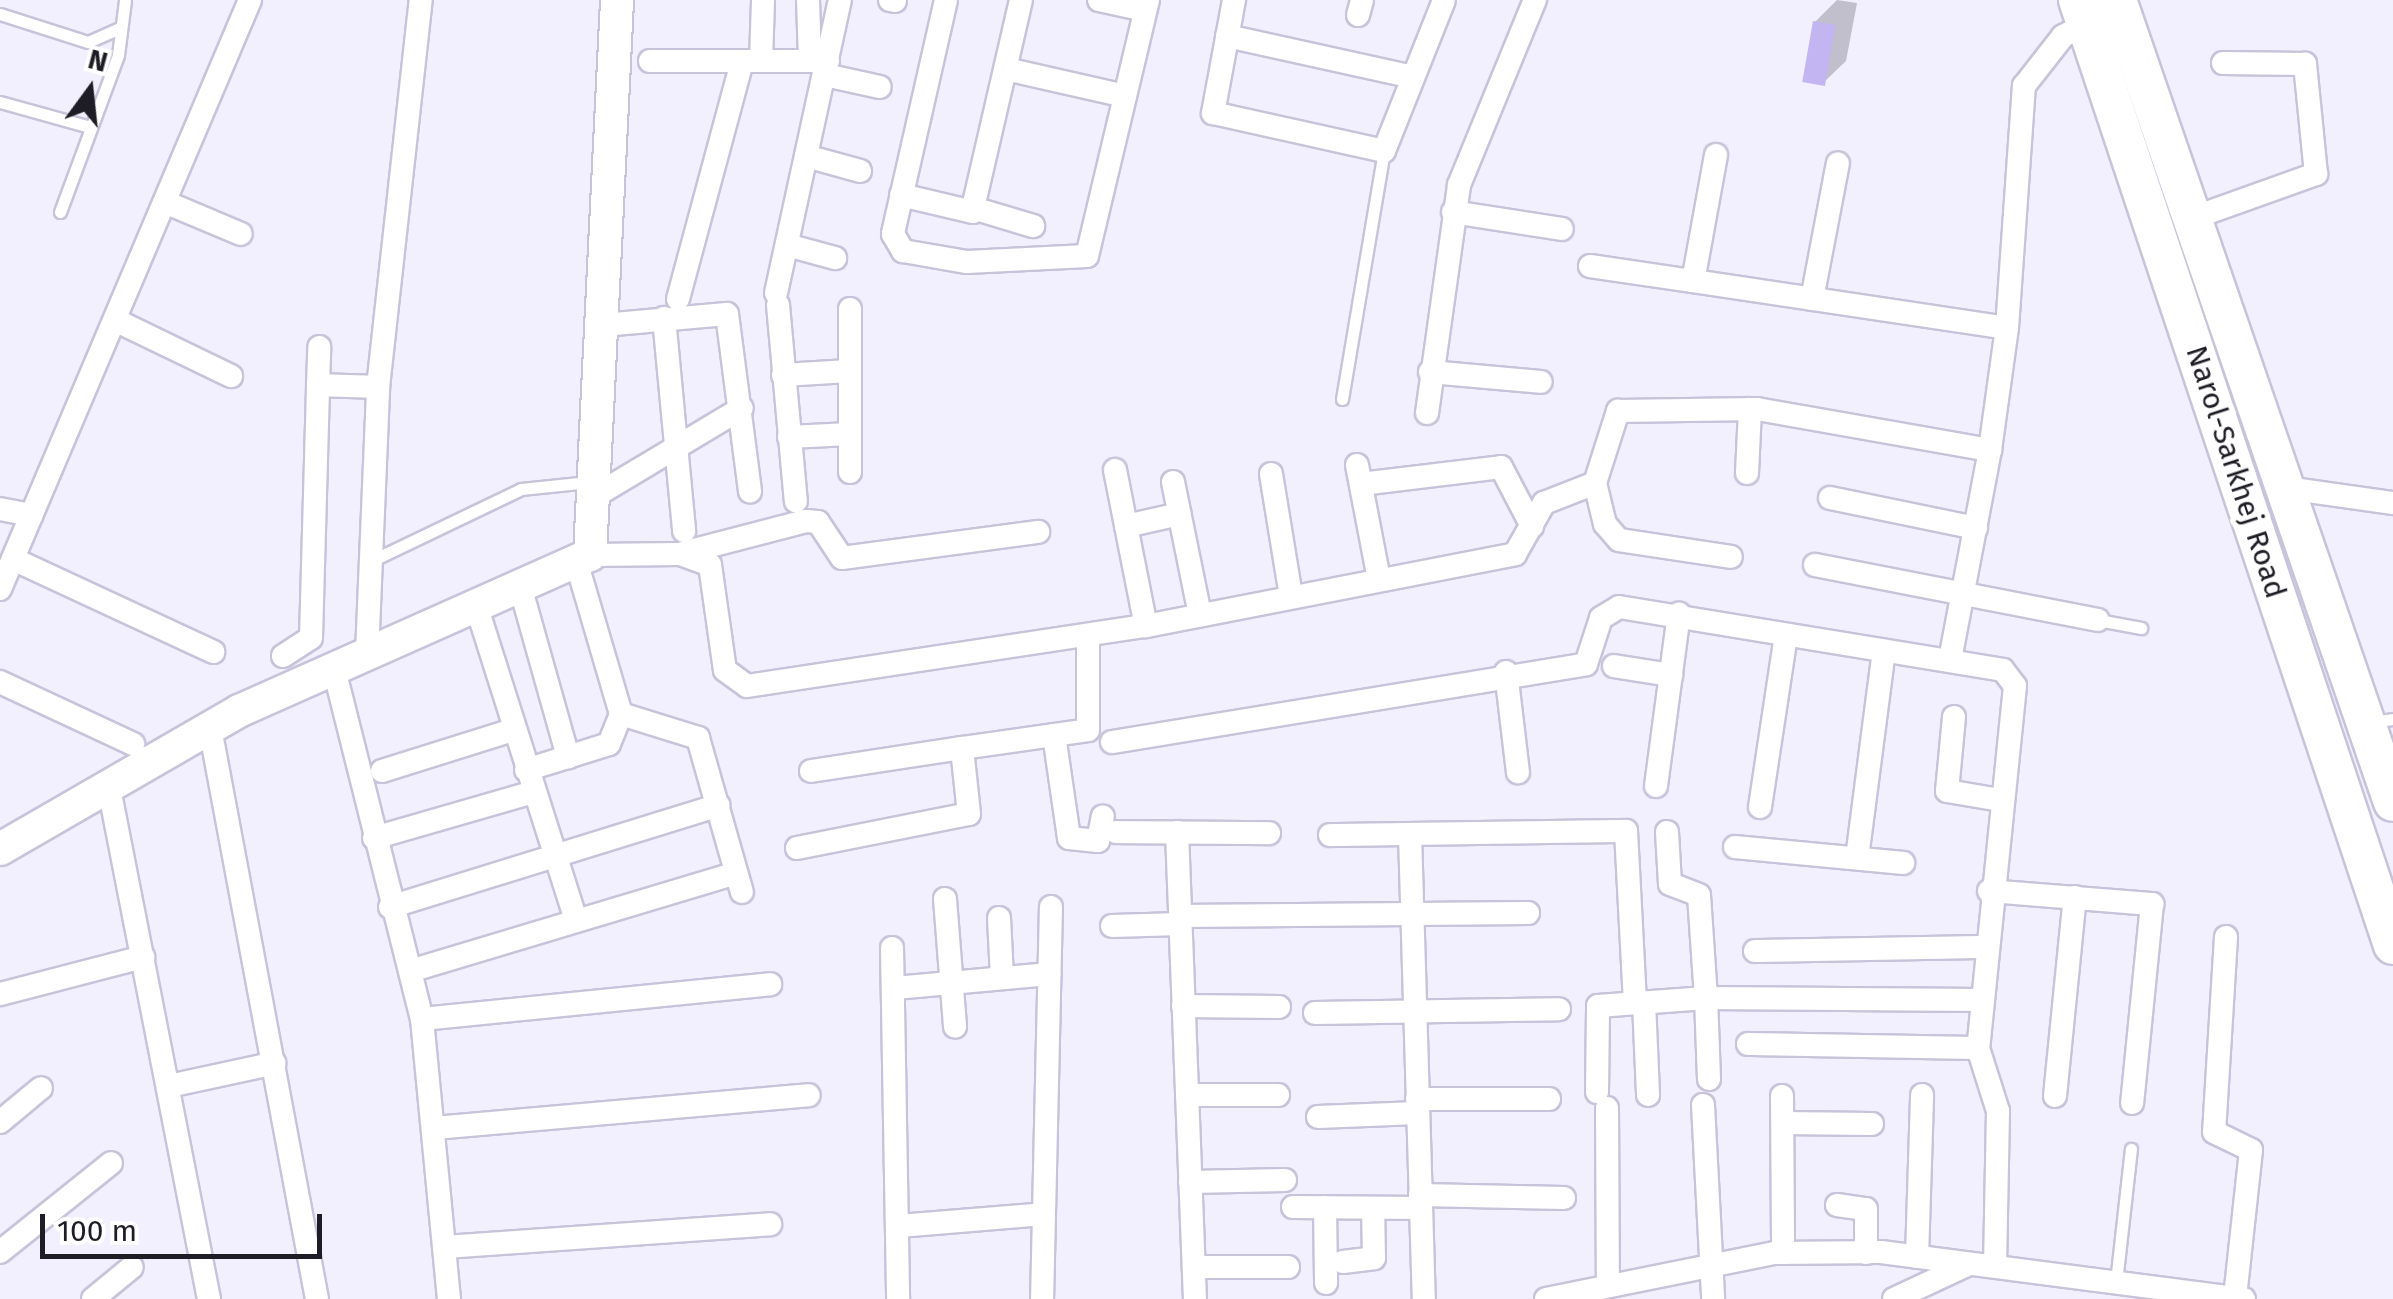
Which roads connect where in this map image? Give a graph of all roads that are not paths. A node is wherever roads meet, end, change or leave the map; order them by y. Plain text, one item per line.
1 (125, 0) edge
2 (250, 0) edge
3 (421, 0) edge
4 (617, 0) edge
5 (763, 0) edge
6 (808, 0) edge
7 (840, 0) edge
8 (946, 0) edge
9 (1021, 0) edge
10 (1098, 0) edge
11 (1234, 0) edge
12 (1444, 0) edge
13 (1536, 0) edge
14 (1146, 5) edge
15 (2119, 6) edge
16 (2081, 11) edge
17 (0, 14) edge
18 (119, 28) junction
19 (1227, 36) junction
20 (650, 61) dead end
21 (752, 61) junction
22 (2223, 63) dead end
23 (821, 66) junction
24 (1006, 69) junction
25 (1409, 76) junction
26 (880, 87) dead end
27 (1125, 96) junction
28 (0, 102) edge
29 (90, 127) junction
30 (1384, 151) junction
31 (1716, 155) dead end
32 (806, 156) junction
33 (1838, 163) dead end
34 (860, 172) dead end
35 (901, 195) junction
36 (165, 202) junction
37 (60, 212) dead end
38 (973, 212) junction
39 (1453, 212) junction
40 (2193, 218) junction
41 (1033, 226) dead end
42 (1562, 229) dead end
43 (241, 234) dead end
44 (786, 245) junction
45 (835, 258) dead end
46 (1590, 266) dead end
47 (1694, 281) junction
48 (678, 298) dead end
49 (1812, 299) junction
50 (850, 309) dead end
51 (664, 318) junction
52 (115, 320) junction
53 (604, 325) junction
54 (2007, 328) junction
55 (318, 347) dead end
56 (850, 372) junction
57 (1430, 372) junction
58 (231, 376) dead end
59 (784, 376) junction
60 (1541, 382) dead end
61 (318, 385) junction
62 (378, 387) junction
63 (1342, 399) dead end
64 (1750, 409) junction
65 (786, 411) junction
66 (742, 412) junction
67 (1428, 413) dead end
68 (850, 434) junction
69 (789, 437) junction
70 (676, 448) junction
71 (1990, 450) junction
72 (1115, 470) dead end
73 (850, 472) dead end
74 (1748, 473) dead end
75 (1271, 474) dead end
76 (2283, 478) junction
77 (2239, 481) junction
78 (1173, 482) dead end
79 (1595, 484) junction
80 (595, 489) junction
81 (750, 492) dead end
82 (1830, 498) dead end
83 (796, 500) dead end
84 (2393, 503) edge
85 (0, 509) edge
86 (1180, 514) junction
87 (31, 515) junction
88 (1126, 526) junction
89 (1532, 526) junction
90 (1976, 528) junction
91 (1038, 532) dead end
92 (682, 543) junction
93 (1731, 557) dead end
94 (13, 558) junction
95 (583, 558) junction
96 (370, 560) junction
97 (1815, 564) dead end
98 (1380, 579) junction
99 (520, 586) junction
100 (0, 589) edge
101 (1963, 595) junction
102 (1291, 596) junction
103 (476, 605) junction
104 (1679, 614) junction
105 (1200, 615) junction
106 (2098, 620) joint
107 (1146, 626) junction
108 (2141, 628) dead end
109 (1088, 634) junction
110 (1786, 635) junction
111 (1884, 651) junction
112 (213, 652) dead end
113 (367, 654) junction
114 (283, 656) dead end
115 (1950, 660) junction
116 (1614, 666) dead end
117 (334, 668) junction
118 (1506, 672) junction
119 (1671, 675) junction
120 (0, 682) edge
121 (621, 714) junction
122 (1954, 717) dead end
123 (2379, 721) edge
124 (210, 728) junction
125 (513, 730) junction
126 (1054, 735) junction
127 (1112, 742) dead end
128 (132, 744) dead end
129 (962, 748) junction
130 (568, 757) junction
131 (382, 771) dead end
132 (812, 771) dead end
133 (1518, 772) dead end
134 (529, 781) junction
135 (1656, 786) dead end
136 (109, 788) junction
137 (2000, 800) junction
138 (2393, 802) edge
139 (718, 805) junction
140 (1760, 807) dead end
141 (1177, 832) junction
142 (1667, 832) dead end
143 (1269, 833) dead end
144 (1410, 834) junction
145 (1330, 835) dead end
146 (374, 838) junction
147 (1735, 847) dead end
148 (797, 848) dead end
149 (0, 849) edge
150 (555, 854) junction
151 (1857, 858) junction
152 (1903, 863) dead end
153 (1990, 891) junction
154 (2075, 896) junction
155 (945, 900) dead end
156 (390, 906) junction
157 (1052, 906) dead end
158 (1528, 913) dead end
159 (1412, 914) junction
160 (999, 918) dead end
161 (1180, 920) junction
162 (576, 921) junction
163 (1112, 926) dead end
164 (2226, 937) dead end
165 (2393, 945) edge
166 (1983, 947) junction
167 (892, 948) dead end
168 (1755, 951) dead end
169 (143, 956) junction
170 (410, 971) junction
171 (1049, 974) junction
172 (1002, 978) junction
173 (952, 983) junction
174 (770, 984) dead end
175 (895, 988) junction
176 (0, 994) edge
177 (1706, 998) junction
178 (1980, 1000) junction
179 (1640, 1002) junction
180 (1184, 1006) junction
181 (1279, 1007) dead end
182 (1559, 1008) dead end
183 (1414, 1010) junction
184 (1315, 1013) dead end
185 (422, 1020) junction
186 (955, 1027) dead end
187 (1748, 1044) dead end
188 (1978, 1048) junction
189 (275, 1063) junction
190 (1709, 1079) dead end
191 (168, 1086) junction
192 (41, 1088) dead end
193 (809, 1095) dead end
194 (1187, 1095) junction
195 (1648, 1095) dead end
196 (1922, 1095) dead end
197 (1278, 1096) dead end
198 (1782, 1096) dead end
199 (2055, 1096) dead end
200 (1550, 1100) dead end
201 (2132, 1102) dead end
202 (1417, 1106) junction
203 (1702, 1106) dead end
204 (1318, 1117) dead end
205 (0, 1122) edge
206 (1782, 1123) junction
207 (1872, 1124) dead end
208 (434, 1128) junction
209 (2131, 1149) dead end
210 (111, 1163) dead end
211 (1285, 1180) dead end
212 (1190, 1182) junction
213 (1564, 1198) dead end
214 (1420, 1202) junction
215 (1837, 1205) dead end
216 (1294, 1207) dead end
217 (1326, 1207) junction
218 (1373, 1208) junction
219 (1044, 1214) junction
220 (770, 1224) dead end
221 (899, 1226) junction
222 (445, 1247) junction
223 (0, 1252) edge
224 (1866, 1252) junction
225 (1783, 1253) junction
226 (1917, 1257) junction
227 (1343, 1262) dead end
228 (1710, 1263) junction
229 (1984, 1265) junction
230 (1288, 1266) dead end
231 (132, 1267) dead end
232 (1194, 1267) junction
233 (2116, 1282) junction
234 (1326, 1283) dead end
235 (1608, 1286) junction
236 (1642, 1290) edge
237 (1559, 1298) edge
238 (2235, 1298) edge
239 (93, 1299) edge
240 (208, 1299) edge
241 (317, 1299) edge
242 (448, 1299) edge
243 (898, 1299) edge
244 (1042, 1299) edge
245 (1195, 1299) edge
246 (1424, 1299) edge
247 (1713, 1299) edge
248 (1894, 1299) edge
249 (2244, 1299) edge

1 - 18 lane
2 - 36 street
3 - 62 street
4 - 53 street
5 - 21 street
6 - 23 street
7 - 23 street
8 - 35 street
9 - 24 street
10 - 14 street
11 - 19 street
12 - 25 street
13 - 39 street
14 - 27 street
15 - 16 street
15 - 40 main road, Narol-Sarkhej Road
16 - 54 street
16 - 77 main road, Narol-Sarkhej Road
17 - 18 lane
18 - 29 lane
19 - 25 street
19 - 30 street
20 - 21 street
21 - 23 street
21 - 48 street
22 - 40 street
23 - 26 street
23 - 32 street
24 - 27 street
24 - 38 street
25 - 30 street
27 - 35 street
28 - 29 lane
29 - 37 lane
30 - 63 lane
31 - 47 street
32 - 34 street
32 - 44 street
33 - 49 street
35 - 38 street
36 - 43 street
36 - 52 street
38 - 41 street
39 - 42 street
39 - 57 street
40 - 76 main road, Narol-Sarkhej Road
44 - 45 street
44 - 59 street
46 - 47 street
47 - 49 street
49 - 54 street
50 - 56 street
51 - 53 street
51 - 66 street
51 - 70 street
52 - 58 street
52 - 87 street
53 - 80 street
54 - 71 street
55 - 61 street
56 - 59 street
56 - 68 street
57 - 60 street
57 - 67 street
59 - 65 street
61 - 62 street
61 - 114 street
62 - 96 street
64 - 71 street
64 - 74 street
64 - 79 street
65 - 66 street
65 - 69 street
66 - 70 street
66 - 81 street
68 - 69 street
68 - 73 street
69 - 83 street
70 - 80 street
70 - 92 street
71 - 90 street
72 - 88 street
75 - 102 street
76 - 77 main road
76 - 84 street
76 - 123 main road, Narol-Sarkhej Road
77 - 165 main road, Narol-Sarkhej Road
78 - 86 street
79 - 89 street
79 - 93 street
80 - 95 street
80 - 96 lane
82 - 90 street
85 - 87 street
86 - 88 street
86 - 105 street
87 - 94 street
88 - 107 street
89 - 98 street
89 - 98 street
90 - 101 street
91 - 92 street
92 - 95 street
92 - 109 street
94 - 100 street
94 - 112 street
95 - 99 street
95 - 121 street
96 - 113 street
97 - 101 street
98 - 102 street
99 - 103 street
99 - 130 street
101 - 106 street
101 - 115 street
102 - 105 street
103 - 113 street
103 - 125 street
104 - 110 street
104 - 118 street
104 - 119 street
105 - 107 street
106 - 108 lane
107 - 109 street
109 - 126 street
110 - 111 street
110 - 140 street
111 - 115 street
111 - 151 street
113 - 117 street
115 - 137 street
116 - 119 street
117 - 124 street
117 - 146 street
118 - 127 street
118 - 133 street
119 - 135 street
120 - 128 street
121 - 130 street
121 - 139 street
122 - 137 street
123 - 138 main road, Narol-Sarkhej Road
124 - 136 street
124 - 189 street
125 - 131 street
125 - 134 street
126 - 129 street
126 - 141 street
129 - 132 street
129 - 148 street
130 - 134 street
134 - 146 street
134 - 150 street
136 - 149 street
136 - 169 street
137 - 153 street
139 - 150 street
139 - 162 street
141 - 143 street
141 - 161 street
142 - 177 street
144 - 145 street
144 - 159 street
144 - 179 street
146 - 156 street
147 - 151 street
150 - 156 street
150 - 162 street
151 - 152 street
153 - 154 street
153 - 166 street
154 - 199 street
154 - 201 street
155 - 173 street
156 - 170 street
157 - 171 street
158 - 159 street
159 - 161 street
159 - 183 street
160 - 172 street
161 - 163 street
161 - 180 street
162 - 170 street
164 - 238 street
166 - 168 street
166 - 178 street
167 - 175 street
169 - 176 street
169 - 191 street
170 - 185 street
171 - 172 street
171 - 219 street
172 - 173 street
173 - 175 street
173 - 186 street
174 - 185 street
175 - 221 street
177 - 178 street
177 - 179 street
177 - 190 street
178 - 188 street
179 - 195 street
179 - 235 street
180 - 181 street
180 - 194 street
182 - 183 street
183 - 184 street
183 - 202 street
185 - 208 street
187 - 188 street
188 - 229 street
189 - 191 street
189 - 241 street
191 - 240 street
192 - 205 street
193 - 208 street
194 - 197 street
194 - 212 street
196 - 226 street
198 - 206 street
200 - 202 street
202 - 204 street
202 - 214 street
203 - 228 street
206 - 207 street
206 - 225 street
208 - 222 street
209 - 233 lane
210 - 223 street
211 - 212 street
212 - 232 street
213 - 214 street
214 - 218 street
214 - 246 street
215 - 224 street
216 - 217 street
217 - 218 street
217 - 234 street
218 - 227 street
219 - 221 street
219 - 244 street
220 - 222 street
221 - 243 street
222 - 242 street
224 - 225 street
224 - 226 street
225 - 228 street
226 - 229 street
228 - 236 street
228 - 247 street
229 - 233 street
229 - 248 street
230 - 232 street
231 - 239 street
232 - 245 street
233 - 238 street
235 - 236 street
235 - 237 street
238 - 249 street

